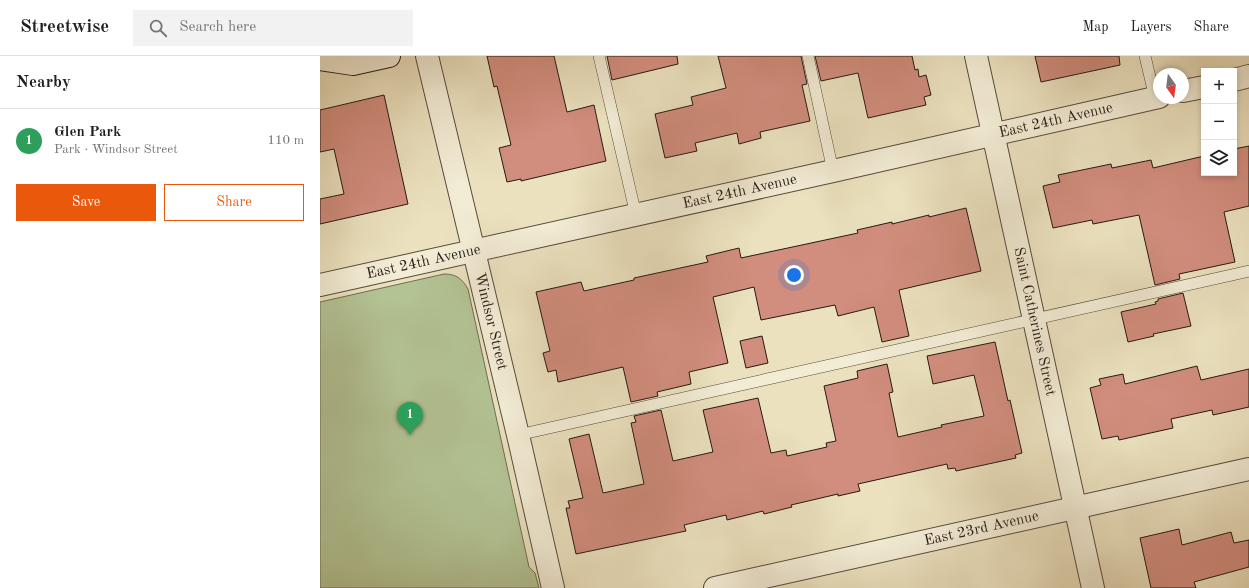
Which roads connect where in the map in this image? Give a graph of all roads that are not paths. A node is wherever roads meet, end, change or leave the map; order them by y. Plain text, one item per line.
1 (389, 56) edge
2 (427, 56) edge
3 (598, 56) edge
4 (808, 56) edge
5 (976, 56) edge
6 (1145, 56) edge
7 (320, 59) edge
8 (1249, 76) edge
9 (1237, 79) edge
10 (1153, 83) edge
11 (1201, 88) edge
12 (1189, 90) edge
13 (1153, 98) edge
14 (994, 135) junction
15 (833, 171) junction
16 (636, 215) junction
17 (474, 251) junction
18 (1249, 271) edge
19 (320, 285) edge
20 (1034, 318) junction
21 (518, 435) junction
22 (1249, 469) edge
23 (1075, 508) junction
24 (552, 588) edge
25 (715, 588) edge
26 (1093, 588) edge

1 - 7 street
2 - 17 street, Windsor Street
3 - 16 lane
4 - 15 lane
5 - 14 street, Saint Catherines Street
6 - 10 lane
8 - 9 street
11 - 12 street
13 - 14 street, East 24th Avenue
14 - 15 street, East 24th Avenue
14 - 20 street, Saint Catherines Street
15 - 16 street, East 24th Avenue
16 - 17 street, East 24th Avenue
17 - 19 street, East 24th Avenue
17 - 21 street, Windsor Street
18 - 20 lane
20 - 21 lane
20 - 23 street, Saint Catherines Street
21 - 24 street, Windsor Street
22 - 23 street, East 23rd Avenue
23 - 25 street, East 23rd Avenue
23 - 26 street, Saint Catherines Street

